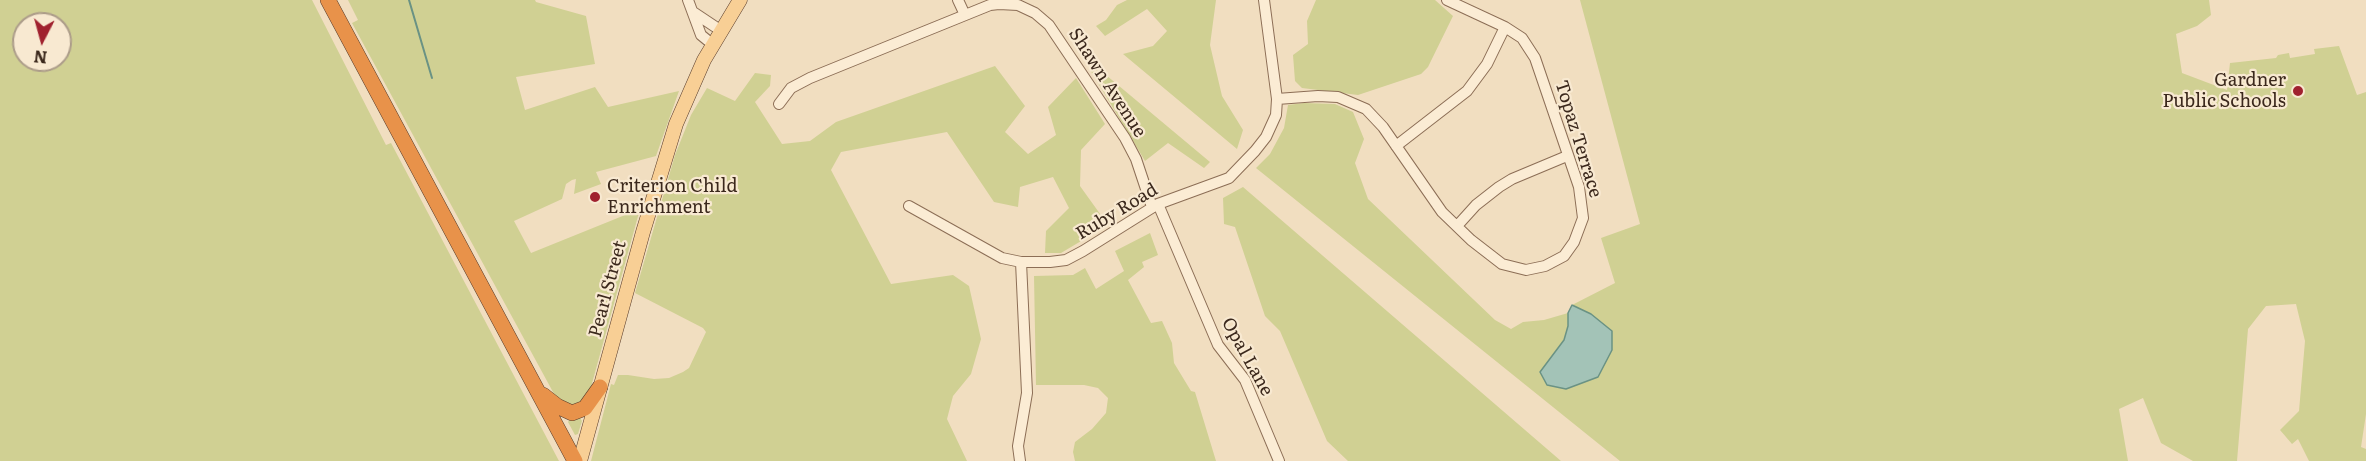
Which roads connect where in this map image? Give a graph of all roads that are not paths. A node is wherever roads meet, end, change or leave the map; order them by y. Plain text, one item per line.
1 (328, 0) edge
2 (740, 0) edge
3 (958, 0) edge
4 (1264, 0) edge
5 (1447, 0) edge
6 (690, 4) edge
7 (965, 15) junction
8 (1505, 27) junction
9 (720, 30) junction
10 (712, 44) junction
11 (1277, 99) junction
12 (778, 104) dead end
13 (1396, 146) junction
14 (1567, 156) junction
15 (1155, 205) junction
16 (909, 206) dead end
17 (1456, 226) junction
18 (1021, 262) junction
19 (534, 386) junction
20 (600, 387) junction
21 (575, 461) edge
22 (580, 461) edge
23 (1020, 461) edge
24 (1279, 461) edge

1 - 19 highway
2 - 9 main road, Pearl Street
3 - 7 street
4 - 11 street, Ruby Road
5 - 8 street, Topaz Terrace
6 - 9 street
6 - 10 street
7 - 12 street, Shawn Avenue
7 - 15 street, Shawn Avenue
8 - 13 street
8 - 14 street, Topaz Terrace
9 - 10 main road, Pearl Street
10 - 20 main road, Pearl Street
11 - 13 street, Topaz Terrace
11 - 15 street, Ruby Road
13 - 17 street, Topaz Terrace
14 - 17 street
14 - 17 street, Topaz Terrace
15 - 18 street, Ruby Road
15 - 24 street, Opal Lane
16 - 18 street, Ruby Road
18 - 23 street
19 - 20 highway
19 - 21 highway
20 - 22 main road, Pearl Street

